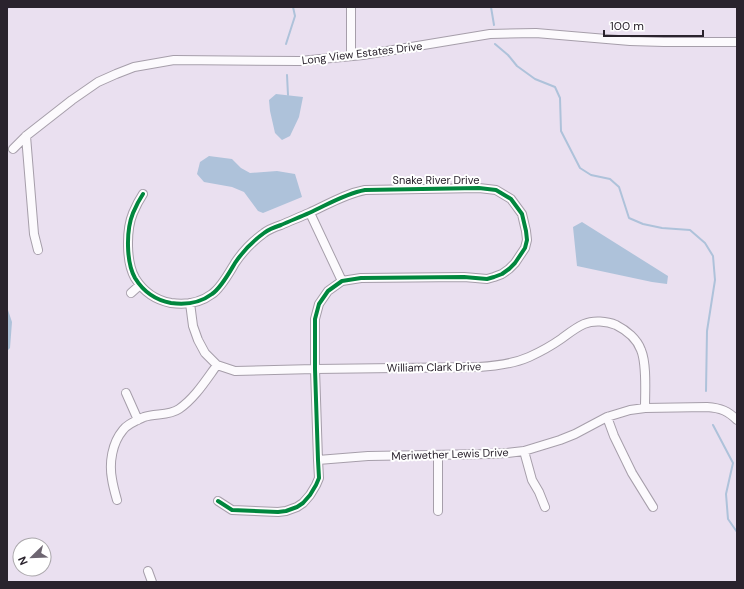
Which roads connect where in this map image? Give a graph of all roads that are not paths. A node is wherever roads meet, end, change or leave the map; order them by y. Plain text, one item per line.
1 (351, 7) edge
2 (737, 42) edge
3 (351, 56) junction
4 (26, 136) junction
5 (13, 149) dead end
6 (143, 194) dead end
7 (310, 213) junction
8 (38, 250) dead end
9 (342, 281) junction
10 (140, 285) junction
11 (131, 293) dead end
12 (190, 303) junction
13 (217, 365) junction
14 (315, 369) junction
15 (126, 394) dead end
16 (645, 408) junction
17 (607, 417) junction
18 (138, 420) junction
19 (737, 420) edge
20 (524, 451) junction
21 (438, 456) junction
22 (318, 460) junction
23 (117, 500) dead end
24 (218, 501) dead end
25 (544, 507) dead end
26 (653, 507) dead end
27 (438, 511) dead end
28 (148, 571) dead end
29 (152, 582) edge

1 - 3 street
2 - 3 street, Long View Estates Drive
3 - 4 street, Long View Estates Drive
4 - 5 street, Long View Estates Drive
4 - 8 street
6 - 10 street, Snake River Drive
7 - 9 street
7 - 9 street, Snake River Drive
7 - 12 street, Snake River Drive
9 - 14 street, Snake River Drive
10 - 11 street
10 - 12 street, Snake River Drive
12 - 13 street
13 - 14 street, William Clark Drive
13 - 18 street
14 - 16 street, William Clark Drive
14 - 22 street, Snake River Drive
15 - 18 street
16 - 17 street, Meriwether Lewis Drive
16 - 19 street, Meriwether Lewis Drive
17 - 20 street, Meriwether Lewis Drive
17 - 26 street
18 - 23 street
20 - 21 street, Meriwether Lewis Drive
20 - 25 street
21 - 22 street, Meriwether Lewis Drive
21 - 27 street
22 - 24 street, Snake River Drive
28 - 29 street

